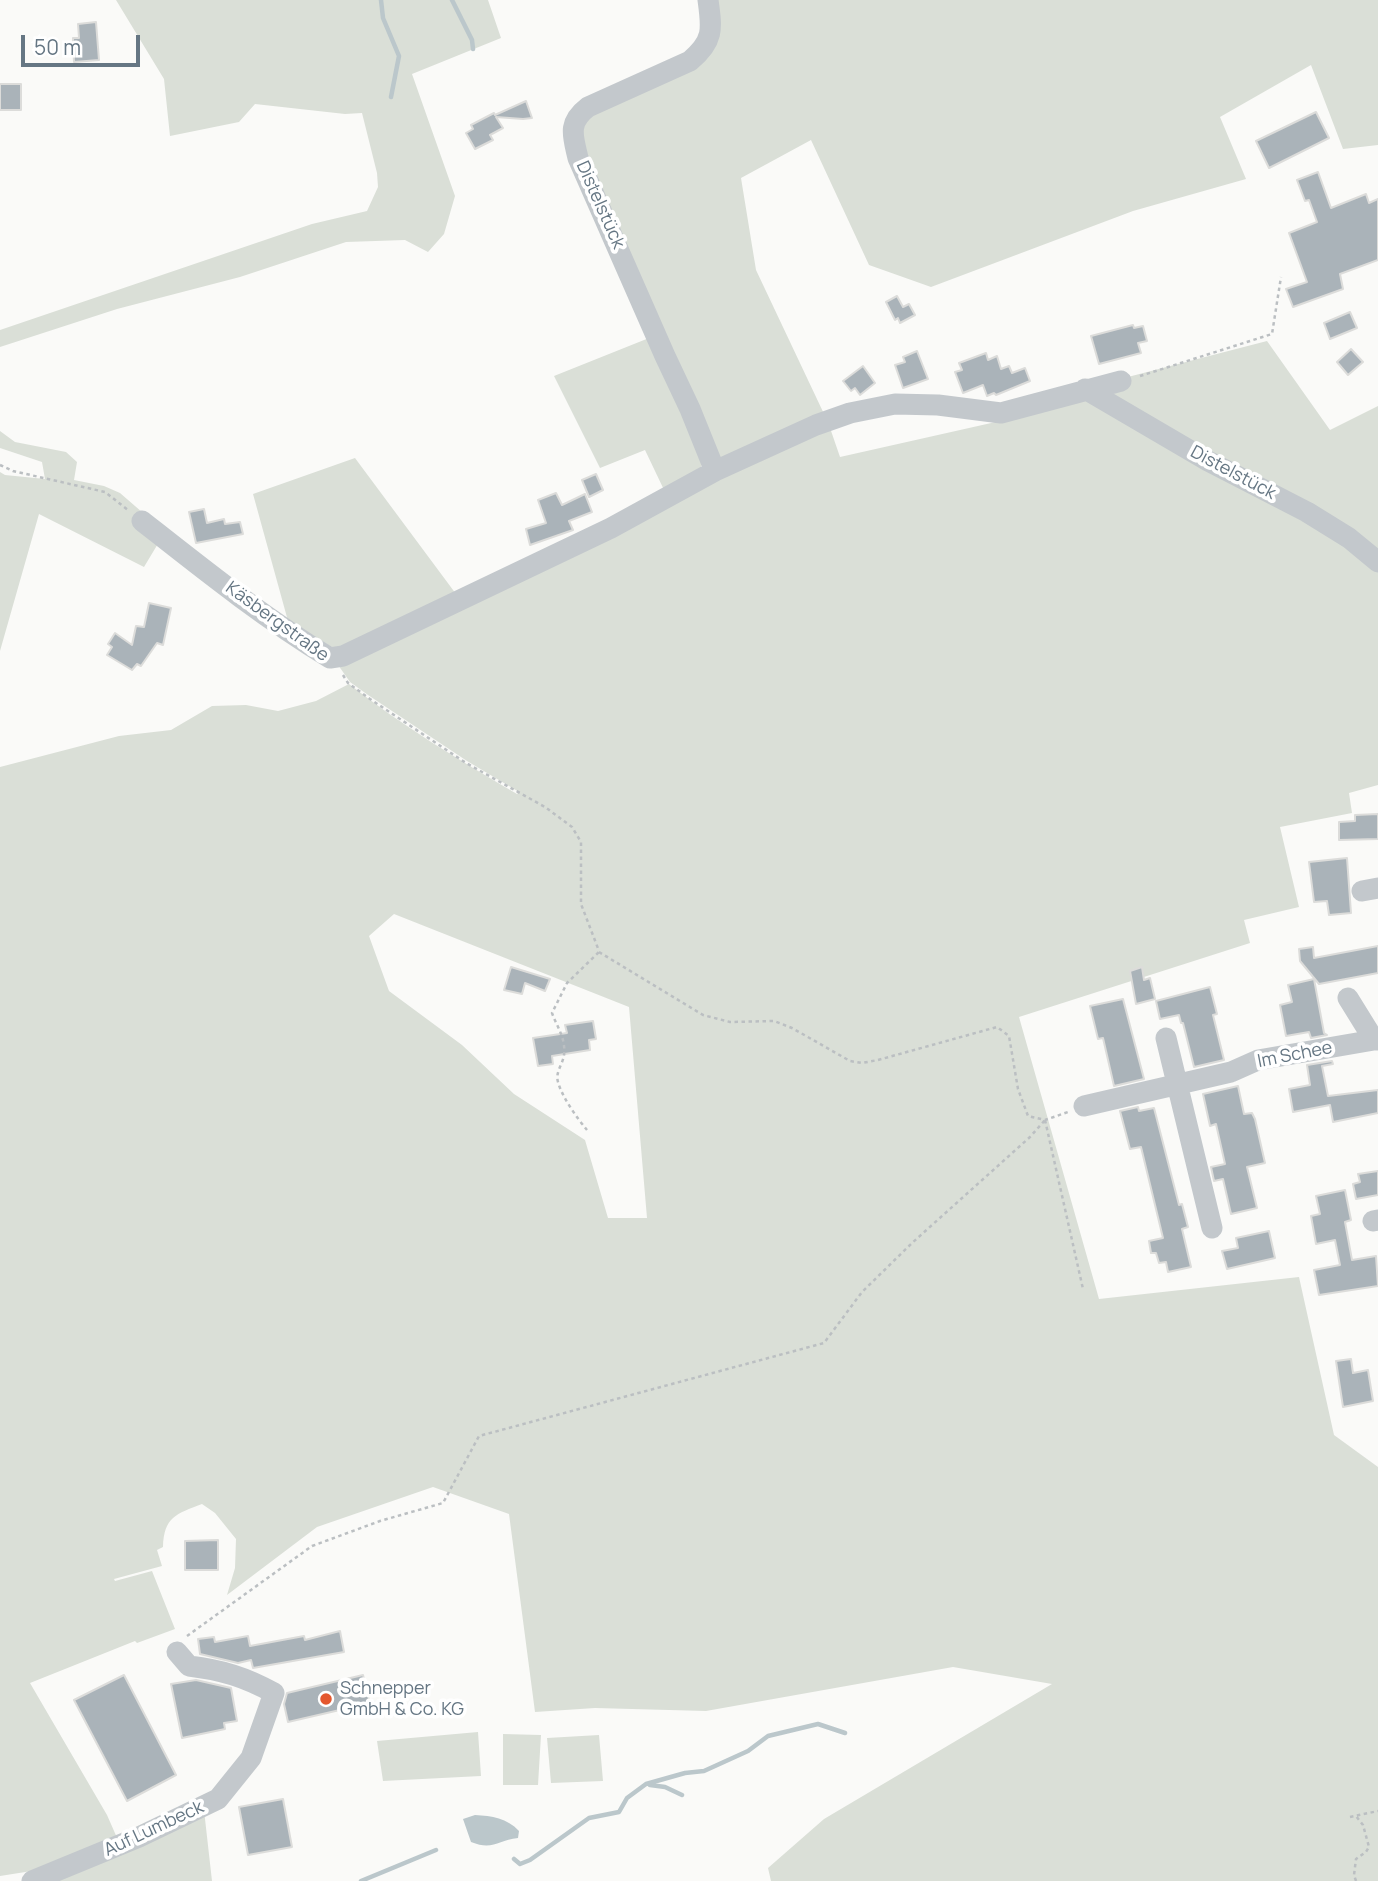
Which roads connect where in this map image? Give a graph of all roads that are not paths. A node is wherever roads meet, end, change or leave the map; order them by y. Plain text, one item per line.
1 (708, 0) edge
2 (1121, 382) road end
3 (1085, 390) junction
4 (715, 471) junction
5 (142, 521) road end
6 (1378, 562) edge
7 (1348, 998) dead end
8 (1166, 1038) dead end
9 (1376, 1040) edge
10 (1176, 1084) junction
11 (1084, 1106) road end
12 (1212, 1228) dead end
13 (177, 1652) road end
14 (32, 1881) edge

1 - 4 street, Distelstück
2 - 3 street
3 - 4 street
3 - 6 street, Distelstück
4 - 5 street, Käsbergstraße
7 - 9 street
8 - 10 street
9 - 10 street, Im Schee
10 - 11 street, Im Schee
10 - 12 street
13 - 14 street, Auf Lumbeck

